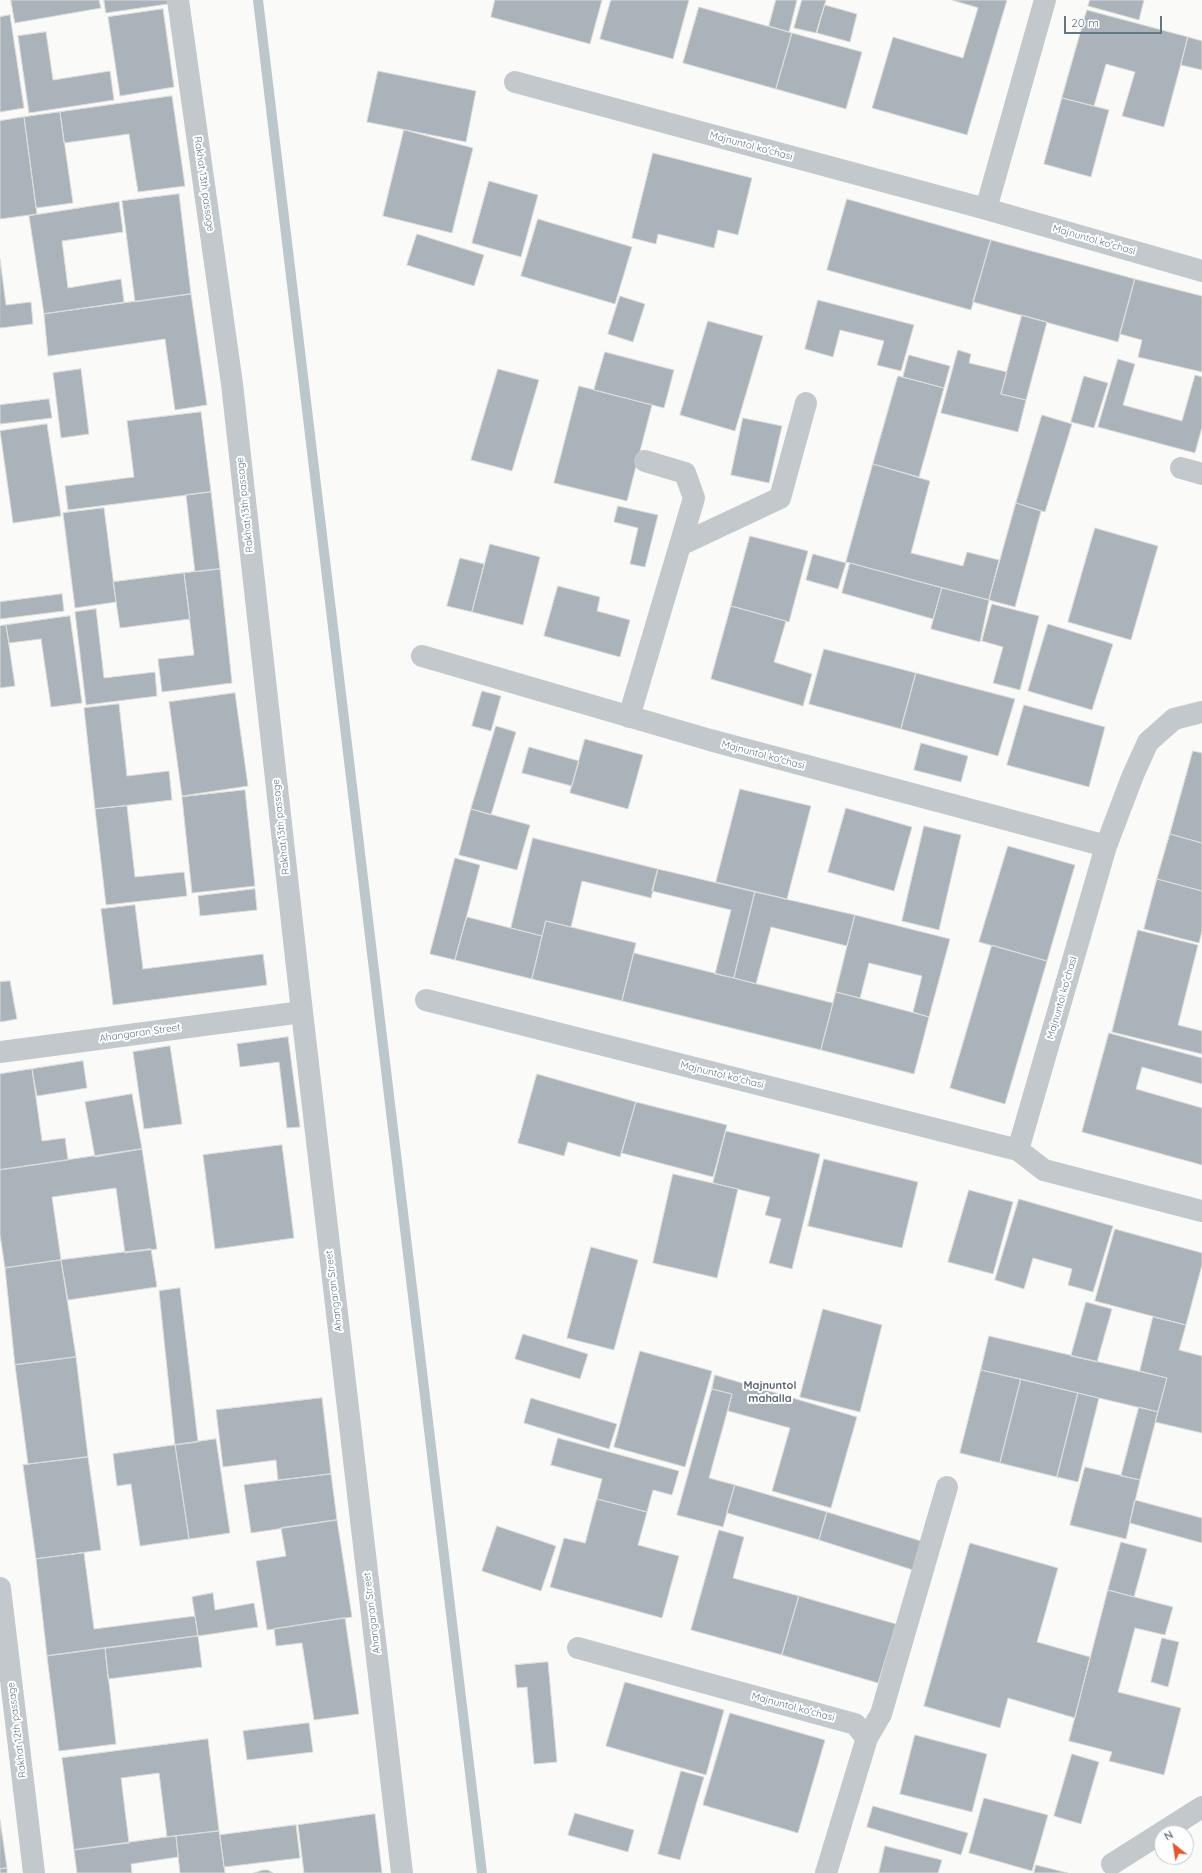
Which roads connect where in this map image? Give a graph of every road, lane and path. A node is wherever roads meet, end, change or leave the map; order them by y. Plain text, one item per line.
1 (178, 0) edge
2 (1045, 0) edge
3 (515, 82) dead end
4 (986, 209) junction
5 (1202, 271) edge
6 (806, 403) dead end
7 (646, 461) dead end
8 (1181, 468) dead end
9 (1202, 474) edge
10 (680, 545) junction
11 (422, 656) dead end
12 (1202, 712) edge
13 (629, 717) junction
14 (1106, 846) junction
15 (426, 1000) dead end
16 (302, 1012) junction
17 (0, 1052) edge
18 (1018, 1150) junction
19 (1202, 1211) edge
20 (947, 1487) dead end
21 (0, 1588) edge
22 (578, 1648) dead end
23 (867, 1738) junction
24 (1202, 1807) edge
25 (1112, 1864) dead end
26 (34, 1873) edge
27 (402, 1873) edge
28 (826, 1873) edge

1 - 16 street, Rakhat 13th passage
2 - 4 street
3 - 4 street, Majnuntol ko'chasi
4 - 5 street, Majnuntol ko'chasi
6 - 10 street
7 - 10 street
8 - 9 street
10 - 13 street
11 - 13 street, Majnuntol ko'chasi
12 - 14 street, Majnuntol ko'chasi
13 - 14 street, Majnuntol ko'chasi
14 - 18 street, Majnuntol ko'chasi
15 - 18 street, Majnuntol ko'chasi
16 - 17 street, Ahangaran Street
16 - 27 street, Ahangaran Street
18 - 19 street, Majnuntol ko'chasi
20 - 23 street
21 - 26 street, Rakhat 12th passage
22 - 23 street, Majnuntol ko'chasi
23 - 28 street
24 - 25 street

